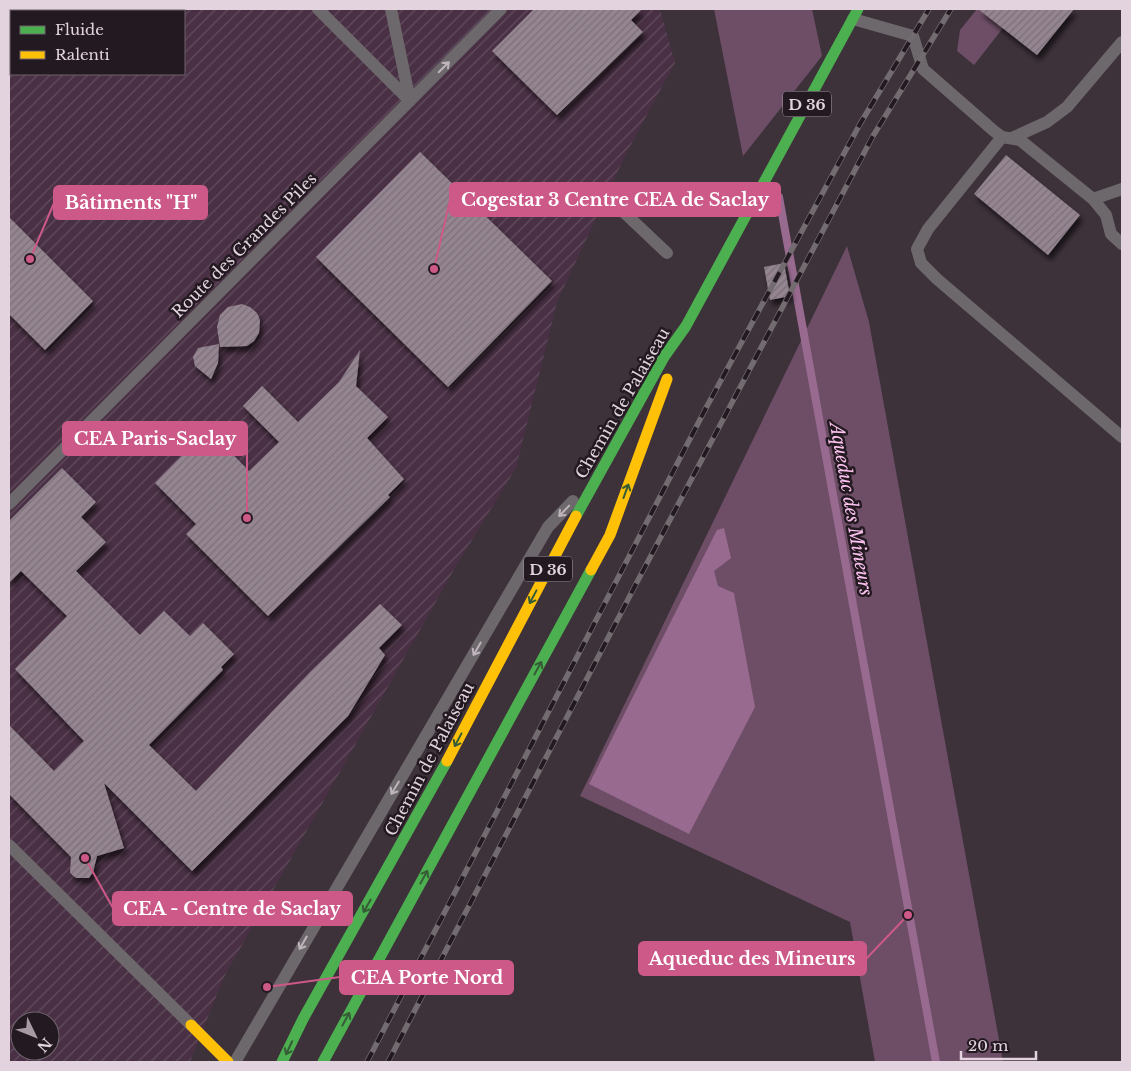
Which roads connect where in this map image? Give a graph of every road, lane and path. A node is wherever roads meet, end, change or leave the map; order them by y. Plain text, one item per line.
1 (318, 9) edge
2 (391, 9) edge
3 (502, 9) edge
4 (856, 14) edge
5 (1122, 42) edge
6 (410, 101) junction
7 (1007, 138) junction
8 (1122, 189) edge
9 (1093, 199) junction
10 (613, 202) dead end
11 (1122, 244) edge
12 (667, 253) dead end
13 (686, 326) junction
14 (1122, 437) edge
15 (597, 476) junction
16 (9, 504) edge
17 (9, 845) edge
18 (191, 1025) joint
19 (228, 1062) edge
20 (235, 1062) edge
21 (282, 1062) edge
22 (323, 1062) edge

1 - 6 lane
2 - 6 lane
6 -> 3 lane, Route des Grandes Piles
4 - 7 lane
4 - 13 main road, D 36
5 - 7 lane
6 - 16 lane, Route des Grandes Piles
7 - 9 lane
7 - 14 lane
8 - 9 lane
9 - 11 lane
10 - 12 lane
13 - 15 main road, Chemin de Palaiseau / D 36
22 -> 13 main road, Chemin de Palaiseau / D 36
15 -> 20 lane
15 -> 21 main road, Chemin de Palaiseau / D 36
17 - 18 lane
18 - 19 main road

